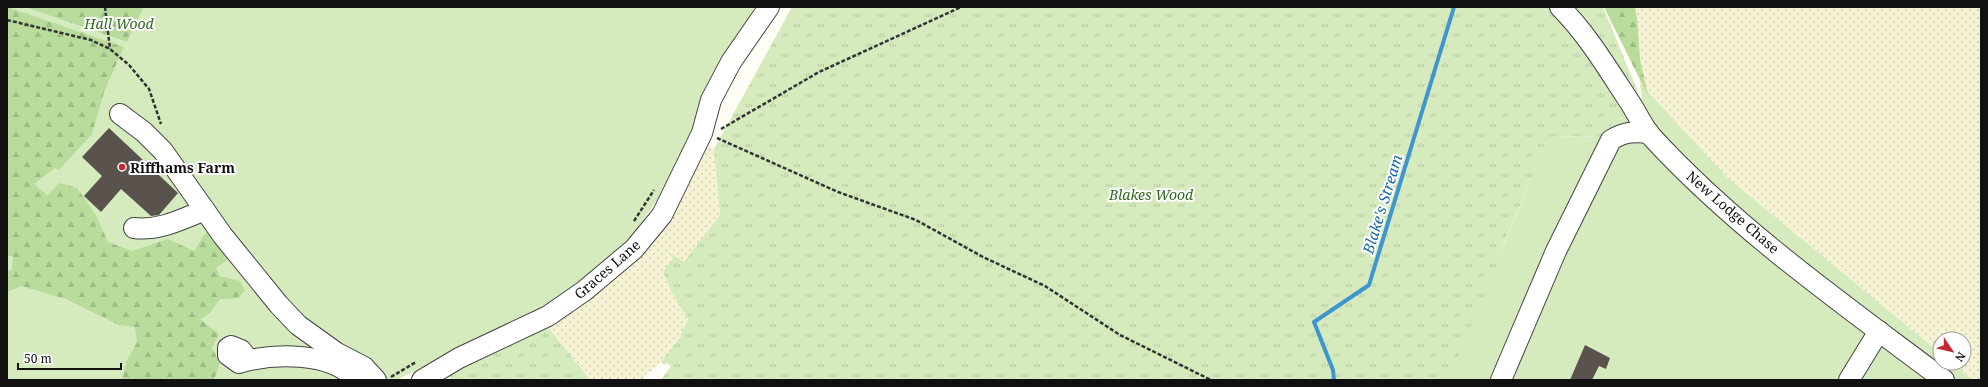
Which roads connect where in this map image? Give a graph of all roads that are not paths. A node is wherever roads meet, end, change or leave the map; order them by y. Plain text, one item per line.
1 (769, 7) edge
2 (1560, 7) edge
3 (120, 114) dead end
4 (1649, 133) junction
5 (206, 210) junction
6 (134, 228) dead end
7 (1879, 331) junction
8 (249, 360) dead end
9 (382, 379) edge
10 (356, 380) edge
11 (422, 380) edge
12 (1500, 380) edge
13 (1849, 380) edge
14 (1944, 380) edge

1 - 11 street, Graces Lane
2 - 4 street, New Lodge Chase
3 - 5 street
4 - 7 street, New Lodge Chase
4 - 12 street
5 - 6 street
5 - 9 street
7 - 13 street
7 - 14 street, New Lodge Chase
8 - 10 street

